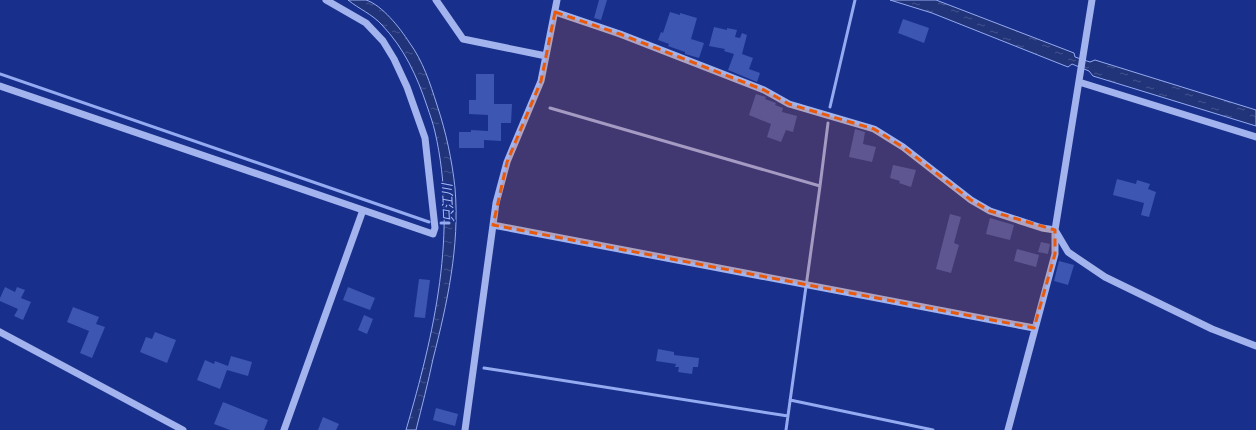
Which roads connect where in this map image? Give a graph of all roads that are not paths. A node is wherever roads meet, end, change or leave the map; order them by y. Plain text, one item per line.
1 (326, 0) edge
2 (436, 0) edge
3 (556, 0) edge
4 (1092, 0) edge
5 (555, 12) junction
6 (546, 56) junction
7 (1079, 82) junction
8 (0, 86) edge
9 (1256, 137) edge
10 (363, 210) junction
11 (492, 225) junction
12 (1055, 230) junction
13 (1034, 328) junction
14 (0, 332) edge
15 (1256, 346) edge
16 (184, 430) edge
17 (284, 430) edge
18 (465, 430) edge
19 (1008, 430) edge

1 - 10 street
2 - 6 street
3 - 5 street
4 - 7 street
5 - 6 street
5 - 12 street
6 - 11 street
7 - 9 street
7 - 12 street
8 - 10 street
10 - 17 street
11 - 13 street
11 - 18 street
12 - 13 street
12 - 15 street
13 - 19 street
14 - 16 street

